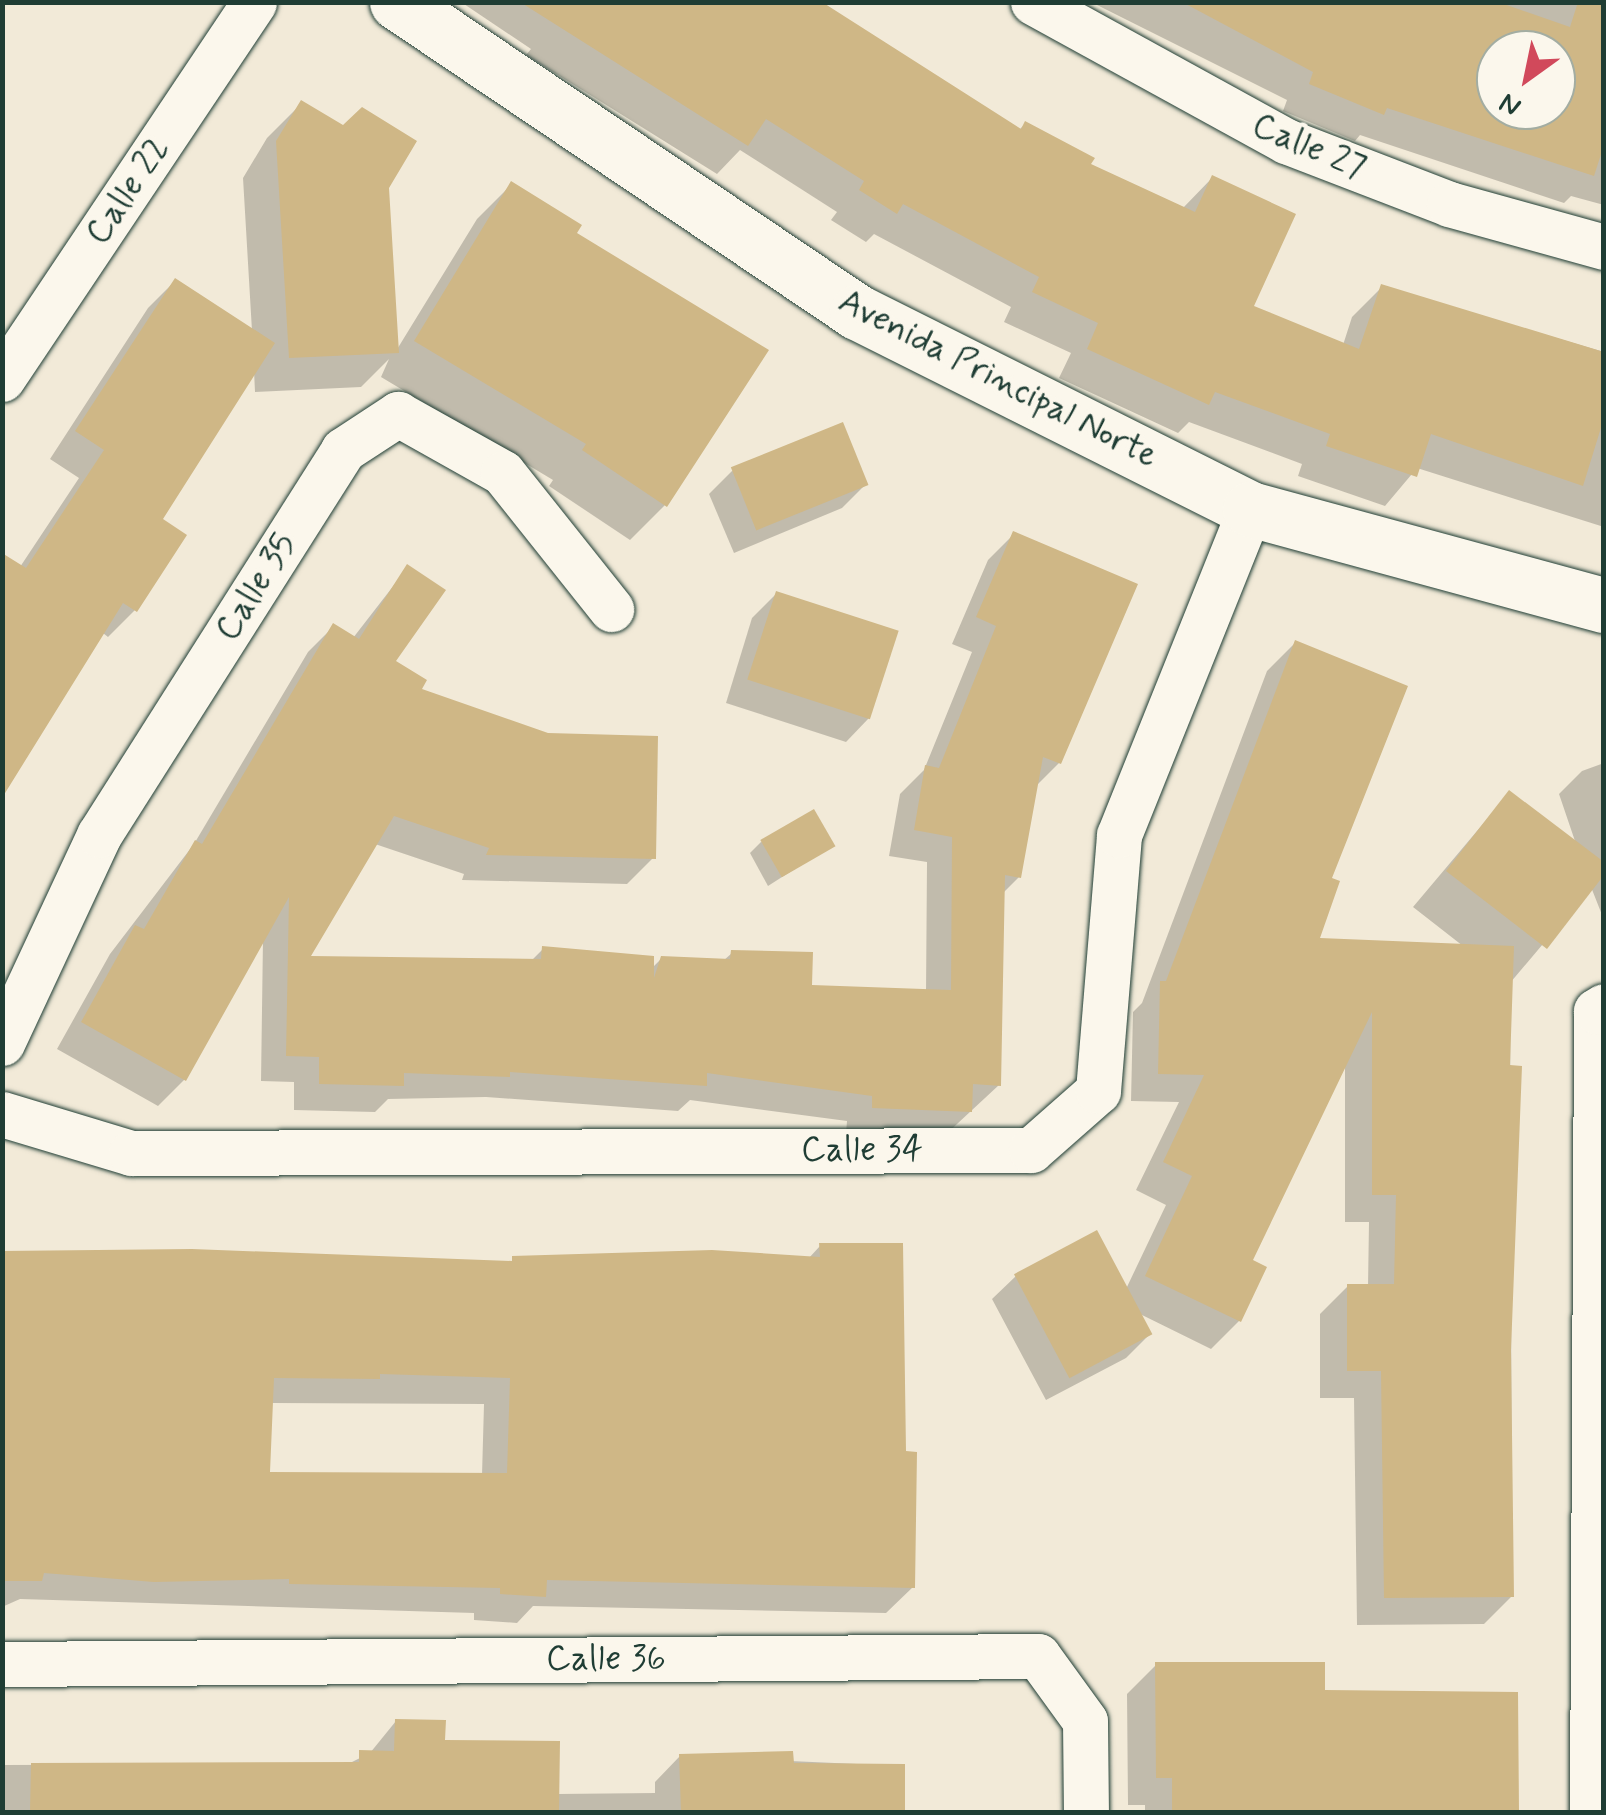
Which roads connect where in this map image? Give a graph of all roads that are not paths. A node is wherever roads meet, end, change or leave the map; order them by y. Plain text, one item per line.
1 (254, 2) edge
2 (397, 2) edge
3 (1033, 2) edge
4 (1604, 247) edge
5 (2, 379) edge
6 (1250, 508) junction
7 (1604, 606) edge
8 (611, 609) dead end
9 (1604, 1006) edge
10 (2, 1042) edge
11 (2, 1114) edge
12 (2, 1664) edge
13 (1086, 1812) edge
14 (1592, 1812) edge

1 - 5 street, Calle 22
2 - 6 street, Avenida Principal Norte
3 - 4 street, Calle 27
6 - 7 street, Avenida Principal Norte
6 - 11 street, Calle 34
8 - 10 street, Calle 35
9 - 14 street
12 - 13 street, Calle 36

